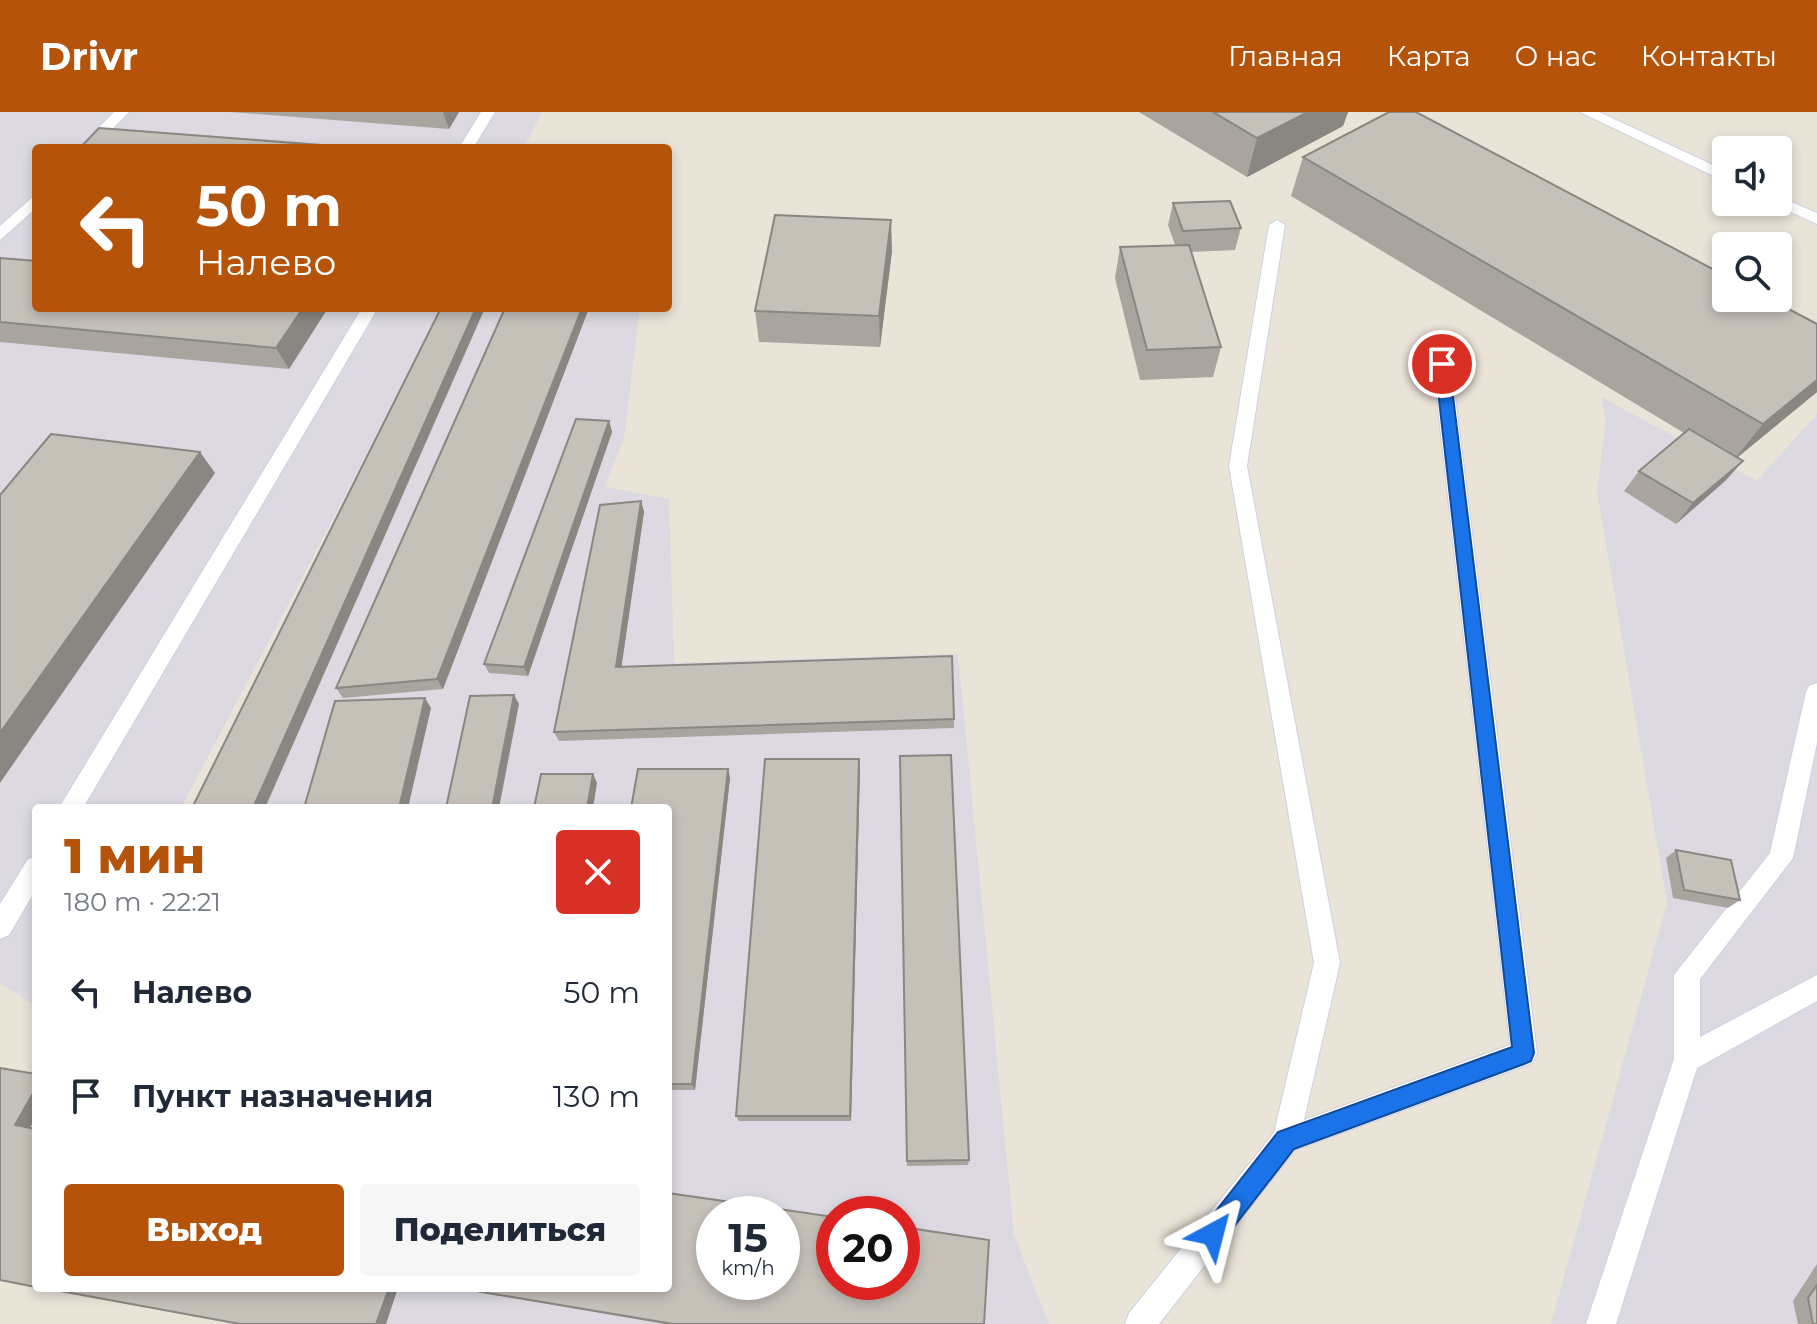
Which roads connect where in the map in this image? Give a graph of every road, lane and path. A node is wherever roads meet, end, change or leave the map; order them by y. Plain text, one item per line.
1 (122, 112) edge
2 (488, 112) edge
3 (1587, 112) edge
4 (90, 144) edge
5 (468, 144) edge
6 (1712, 170) edge
7 (32, 203) edge
8 (1792, 207) edge
9 (1817, 219) edge
10 (1277, 225) dead end
11 (0, 235) edge
12 (368, 312) edge
13 (1442, 364) dead end
14 (1817, 692) edge
15 (73, 804) edge
16 (32, 874) edge
17 (0, 927) edge
18 (1817, 987) edge
19 (1687, 1059) junction
20 (1286, 1140) junction
21 (1140, 1324) edge
22 (1601, 1324) edge

1 - 4 lane
2 - 5 lane
3 - 6 lane
7 - 11 lane
8 - 9 lane
10 - 20 lane
12 - 15 lane
13 - 20 lane
14 - 19 lane
16 - 17 lane
18 - 19 lane
19 - 22 lane
20 - 21 lane

